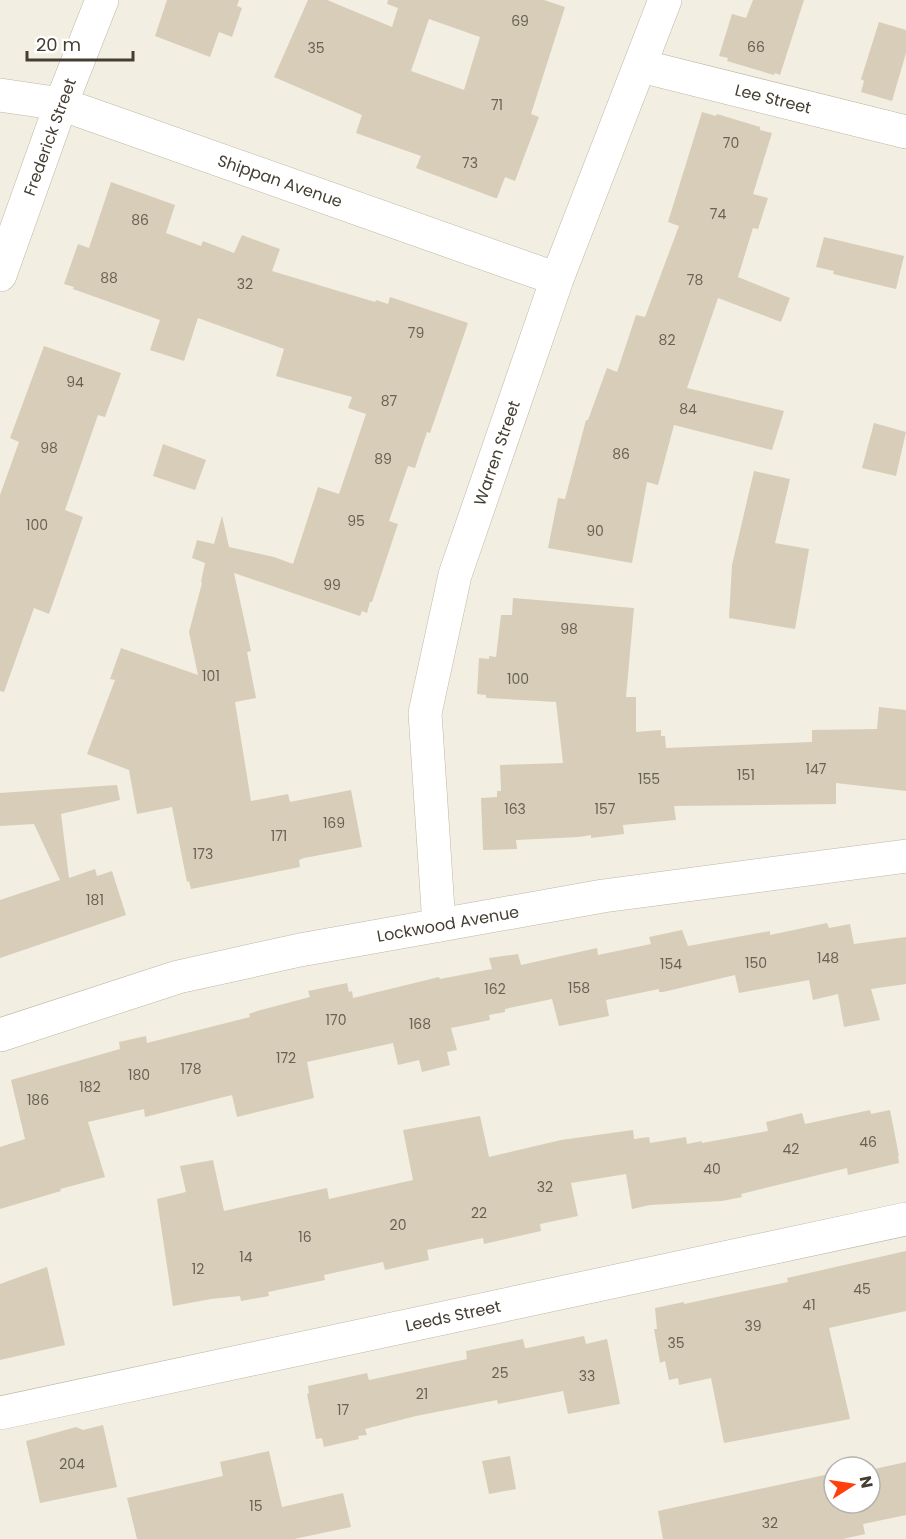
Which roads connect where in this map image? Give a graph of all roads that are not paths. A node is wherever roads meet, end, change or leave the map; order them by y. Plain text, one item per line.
1 (102, 0) edge
2 (665, 0) edge
3 (641, 66) junction
4 (0, 95) edge
5 (61, 104) junction
6 (906, 132) edge
7 (0, 275) edge
8 (557, 279) junction
9 (906, 856) edge
10 (439, 925) junction
11 (0, 1035) edge
12 (906, 1219) edge
13 (0, 1413) edge

1 - 5 street, Frederick Street
2 - 3 street, Warren Street
3 - 6 street, Lee Street
3 - 8 street, Warren Street
4 - 5 street, Shippan Avenue
5 - 7 street, Frederick Street
5 - 8 street, Shippan Avenue
8 - 10 street, Warren Street
9 - 10 street, Lockwood Avenue
10 - 11 street, Lockwood Avenue
12 - 13 street, Leeds Street

